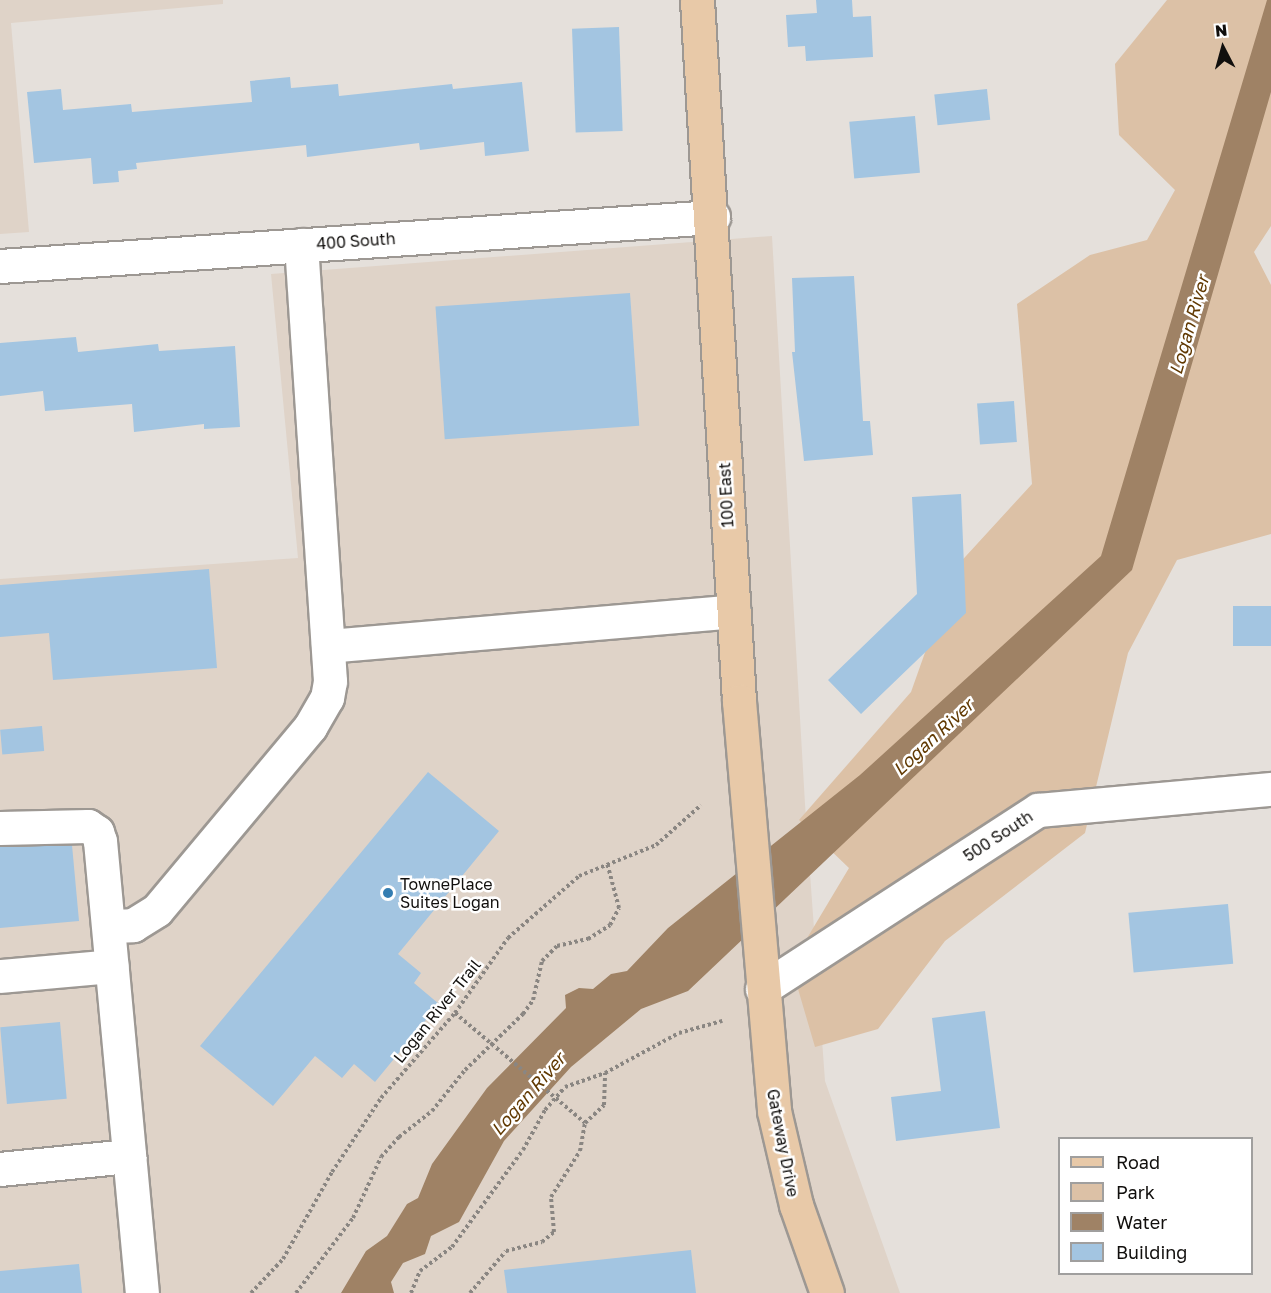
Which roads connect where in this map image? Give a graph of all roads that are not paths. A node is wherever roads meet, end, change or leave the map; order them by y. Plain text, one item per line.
1 (698, 0) edge
2 (713, 217) junction
3 (301, 245) junction
4 (0, 266) edge
5 (733, 611) junction
6 (328, 646) junction
7 (1271, 789) edge
8 (0, 828) edge
9 (110, 926) junction
10 (112, 966) junction
11 (0, 976) edge
12 (762, 989) junction
13 (129, 1156) junction
14 (0, 1169) edge
15 (142, 1293) edge
16 (827, 1293) edge

1 - 2 main road, 100 East
2 - 3 street, 400 South
2 - 5 main road, 100 East
3 - 4 street, 400 South
3 - 6 street
5 - 6 street
5 - 12 main road, 100 East
6 - 9 street
7 - 12 street, 500 South
8 - 9 street
9 - 10 street
10 - 11 street
10 - 13 street
12 - 16 main road, Gateway Drive
13 - 14 street
13 - 15 street

